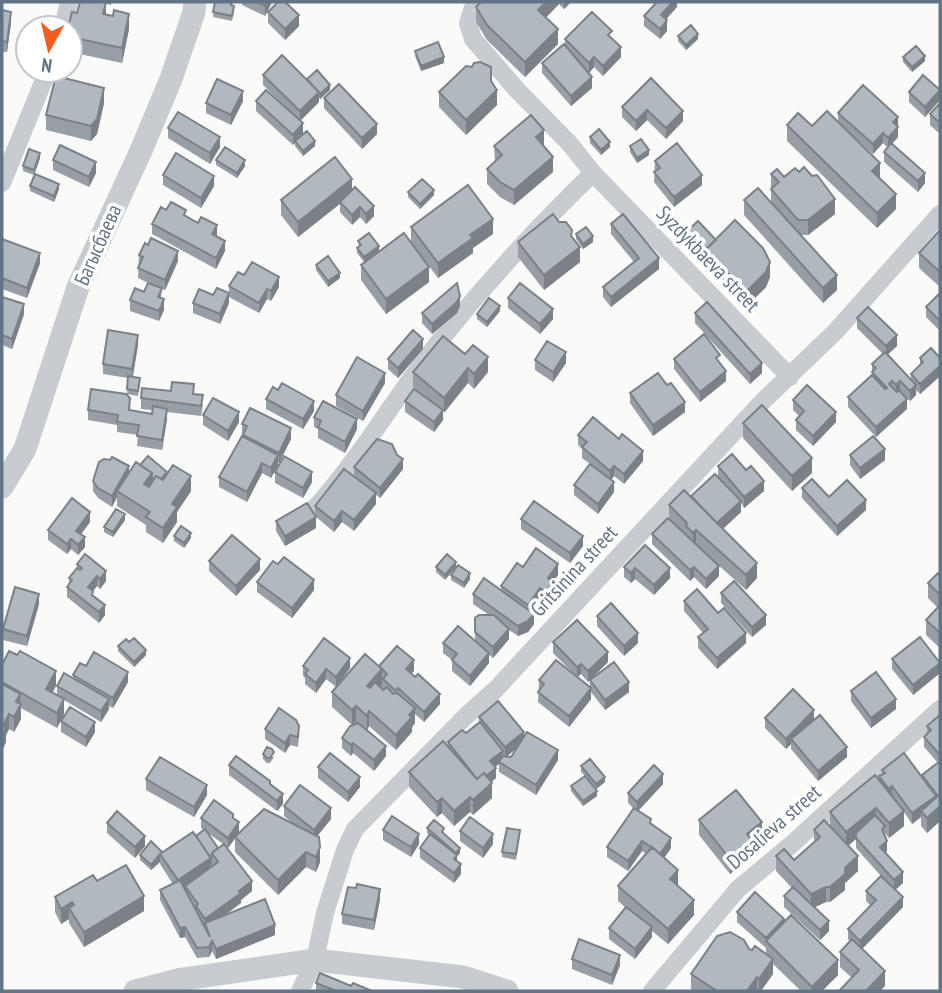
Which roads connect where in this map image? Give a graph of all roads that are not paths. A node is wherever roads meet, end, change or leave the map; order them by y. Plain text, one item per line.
1 (195, 2) edge
2 (475, 2) edge
3 (42, 84) edge
4 (593, 173) junction
5 (2, 183) edge
6 (940, 214) edge
7 (790, 377) junction
8 (2, 487) edge
9 (314, 509) edge
10 (940, 709) edge
11 (315, 960) junction
12 (135, 991) edge
13 (300, 991) edge
14 (507, 991) edge
15 (652, 991) edge

1 - 8 street, Багысбаева
2 - 4 street, Syzdykbaeva street
3 - 5 street
4 - 7 street, Syzdykbaeva street
4 - 9 street
6 - 7 street, Gritsinina street
7 - 11 street, Gritsinina street
10 - 15 street, Dosalieva street
11 - 12 street
11 - 13 street, Gritsinina street
11 - 14 street

